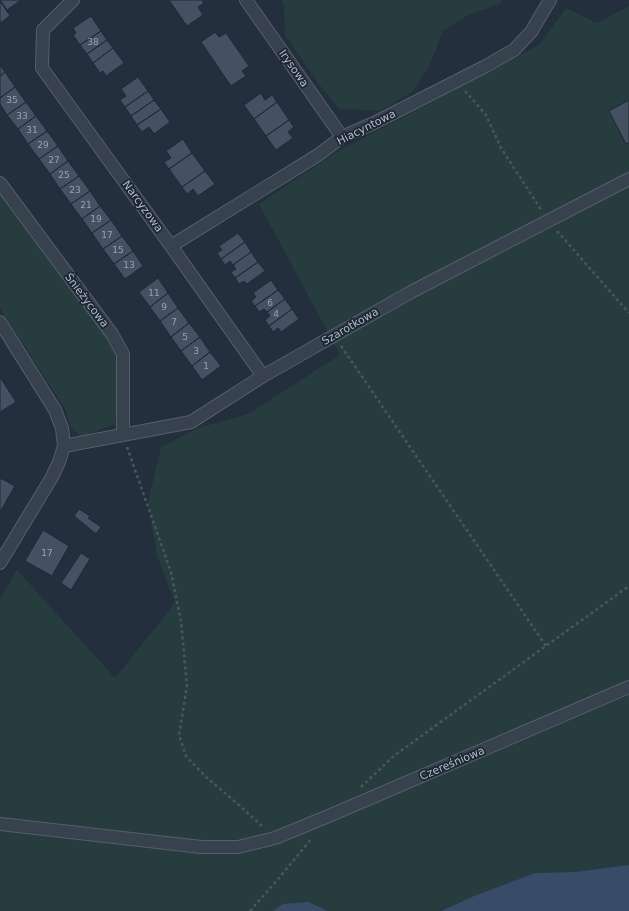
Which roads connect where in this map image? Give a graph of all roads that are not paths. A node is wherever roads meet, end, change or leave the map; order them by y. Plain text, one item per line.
1 (74, 0) edge
2 (246, 0) edge
3 (550, 0) edge
4 (342, 137) junction
5 (629, 179) edge
6 (0, 183) edge
7 (172, 246) junction
8 (0, 322) edge
9 (263, 376) junction
10 (123, 435) junction
11 (64, 446) junction
12 (0, 562) edge
13 (629, 687) edge
14 (0, 824) edge

1 - 7 street, Narcyzowa
2 - 4 street, Irysowa
3 - 4 street, Hiacyntowa
4 - 7 street, Hiacyntowa
5 - 9 street, Szarotkowa
6 - 10 street, Śnieżycowa
7 - 9 street, Narcyzowa
8 - 11 street
9 - 10 street, Szarotkowa
10 - 11 street, Szarotkowa
11 - 12 street
13 - 14 street, Czereśniowa

